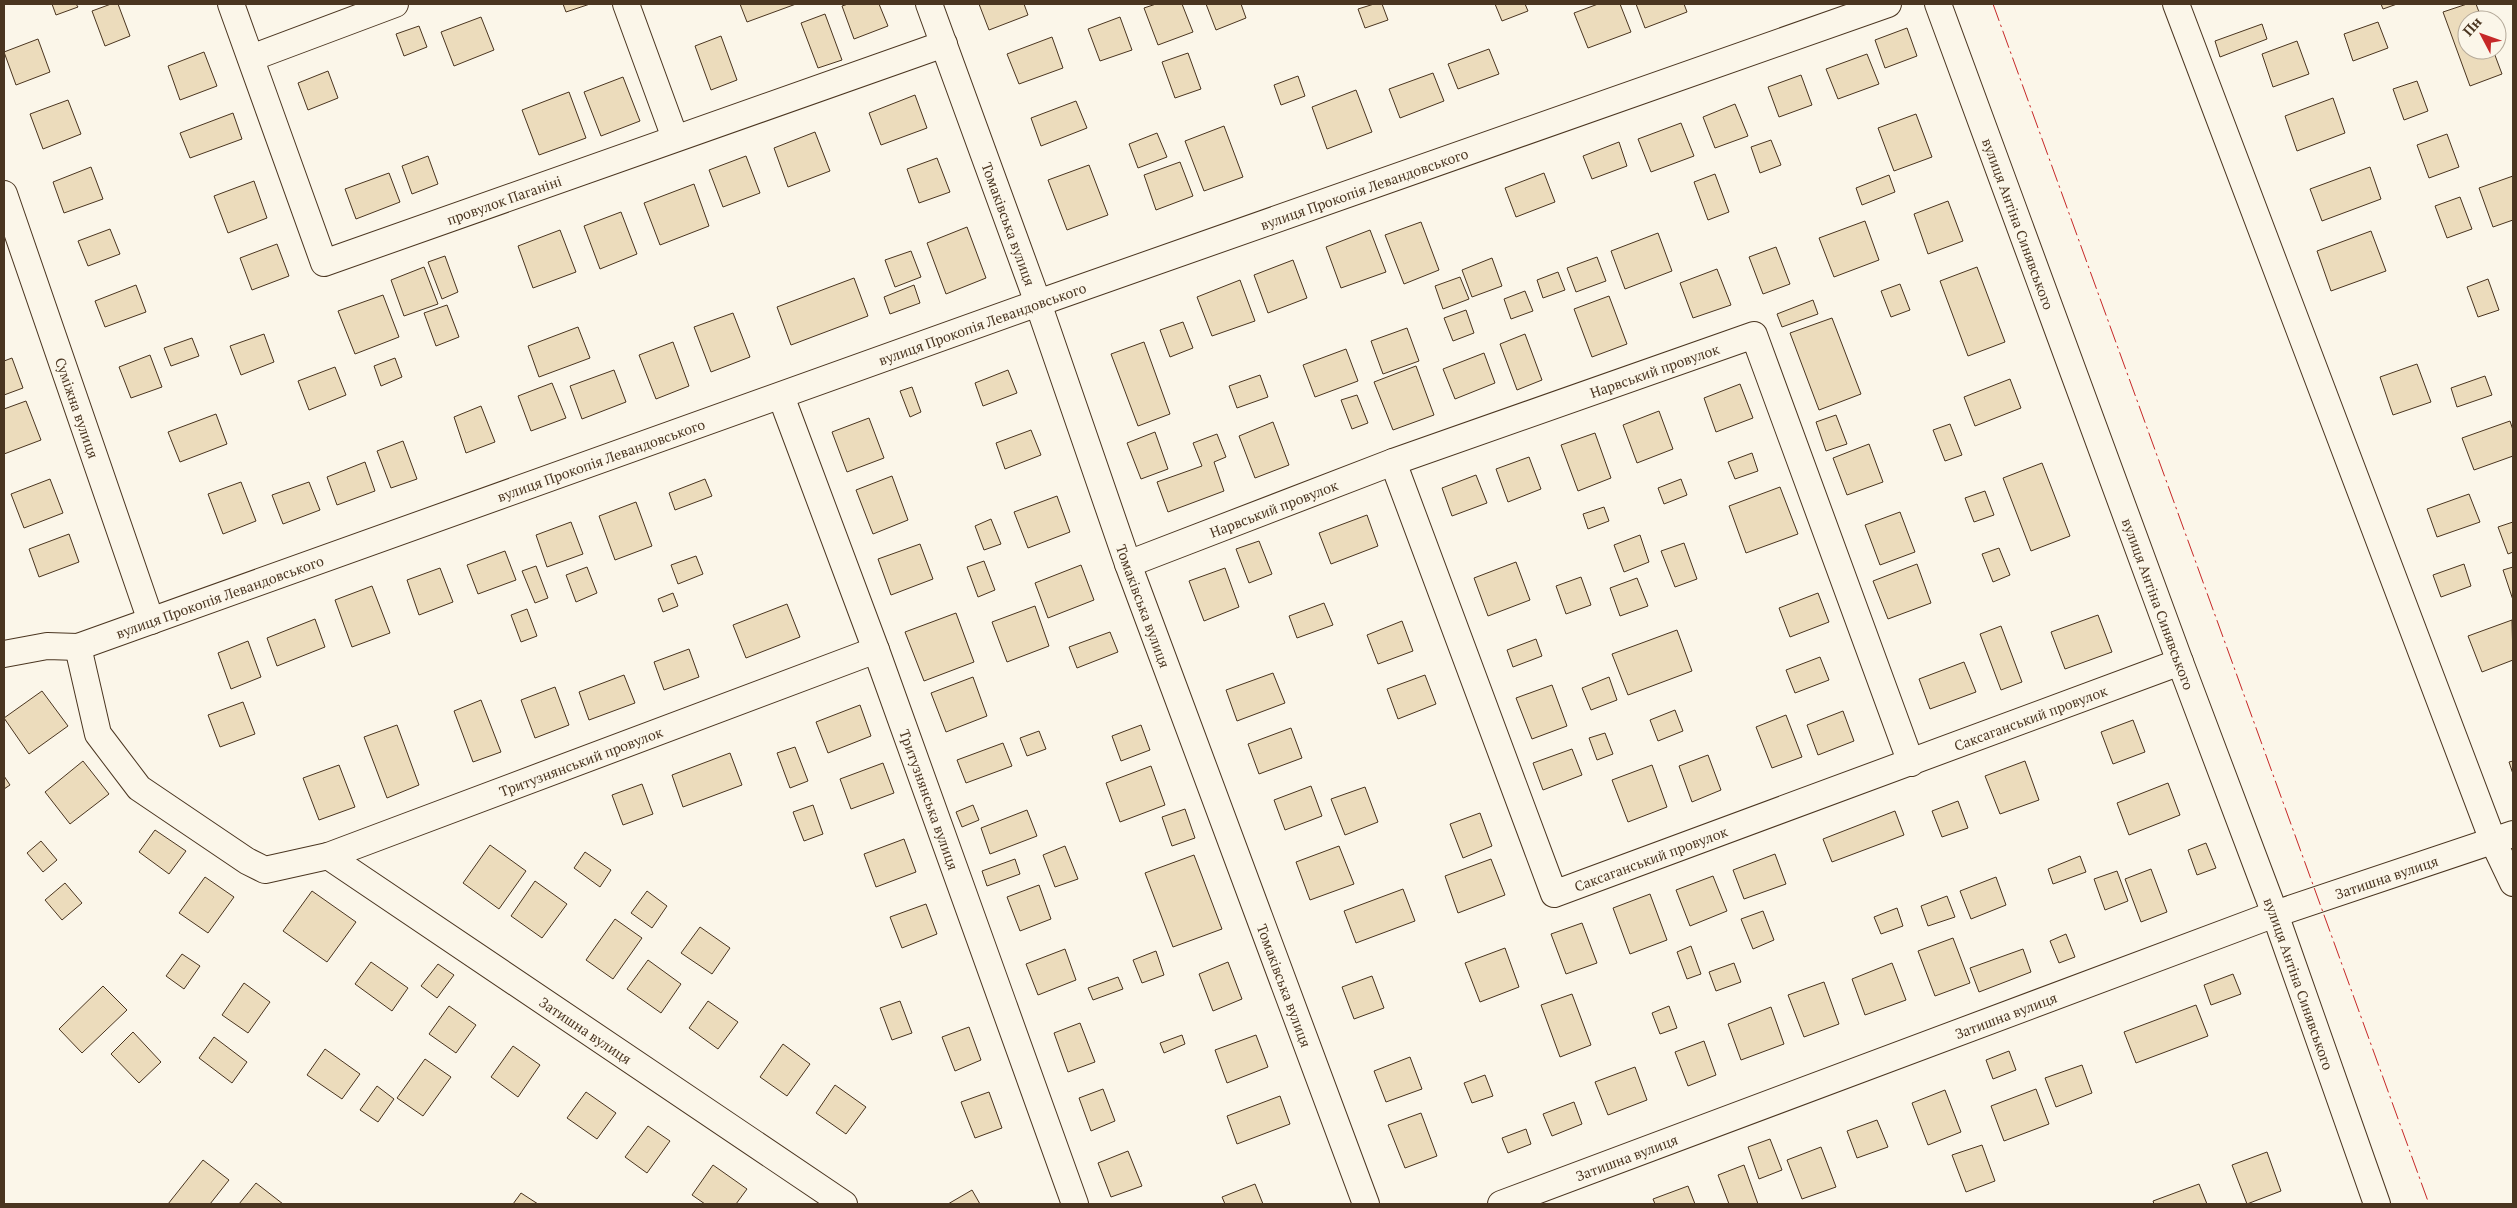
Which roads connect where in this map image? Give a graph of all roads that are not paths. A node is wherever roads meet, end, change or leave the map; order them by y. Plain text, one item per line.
1 (230, 4) edge
2 (395, 4) edge
3 (626, 4) edge
4 (929, 4) edge
5 (1888, 4) edge
6 (1938, 4) edge
7 (2176, 4) edge
8 (944, 44) junction
9 (251, 58) junction
10 (674, 138) junction
11 (4, 194) edge
12 (1038, 304) junction
13 (781, 396) junction
14 (1393, 462) junction
15 (1128, 564) junction
16 (151, 622) junction
17 (78, 647) junction
18 (876, 650) junction
19 (4, 654) edge
20 (2180, 662) junction
21 (1911, 764) junction
22 (2503, 838) edge
23 (328, 856) junction
24 (2513, 883) edge
25 (2275, 914) junction
26 (844, 1204) edge
27 (1075, 1204) edge
28 (1366, 1204) edge
29 (1501, 1204) edge
30 (2377, 1204) edge

1 - 9 street, провулок Паганіні
2 - 9 street
3 - 10 street
4 - 8 street, Томаківська вулиця
5 - 12 street, вулиця Прокопія Левандовського
6 - 20 street, вулиця Антіна Синявського
7 - 22 street
8 - 10 street, провулок Паганіні
8 - 12 street, Томаківська вулиця
9 - 10 street, провулок Паганіні
11 - 16 street, Суміжна вулиця
12 - 13 street, вулиця Прокопія Левандовського
12 - 15 street, Томаківська вулиця
13 - 16 street, вулиця Прокопія Левандовського
13 - 18 street, Тритузнянська вулиця
14 - 15 street, Нарвський провулок
14 - 21 street, Нарвський провулок
14 - 21 street, Саксаганський провулок
15 - 28 street, Томаківська вулиця
16 - 17 street, вулиця Прокопія Левандовського
17 - 19 street
17 - 23 street, Тритузнянський провулок
18 - 23 street, Тритузнянський провулок
18 - 27 street, Тритузнянська вулиця
20 - 21 street, Саксаганський провулок
20 - 25 street, вулиця Антіна Синявського
22 - 24 street
22 - 25 street, Затишна вулиця
23 - 26 street, Затишна вулиця
25 - 29 street, Затишна вулиця
25 - 30 street, вулиця Антіна Синявського

